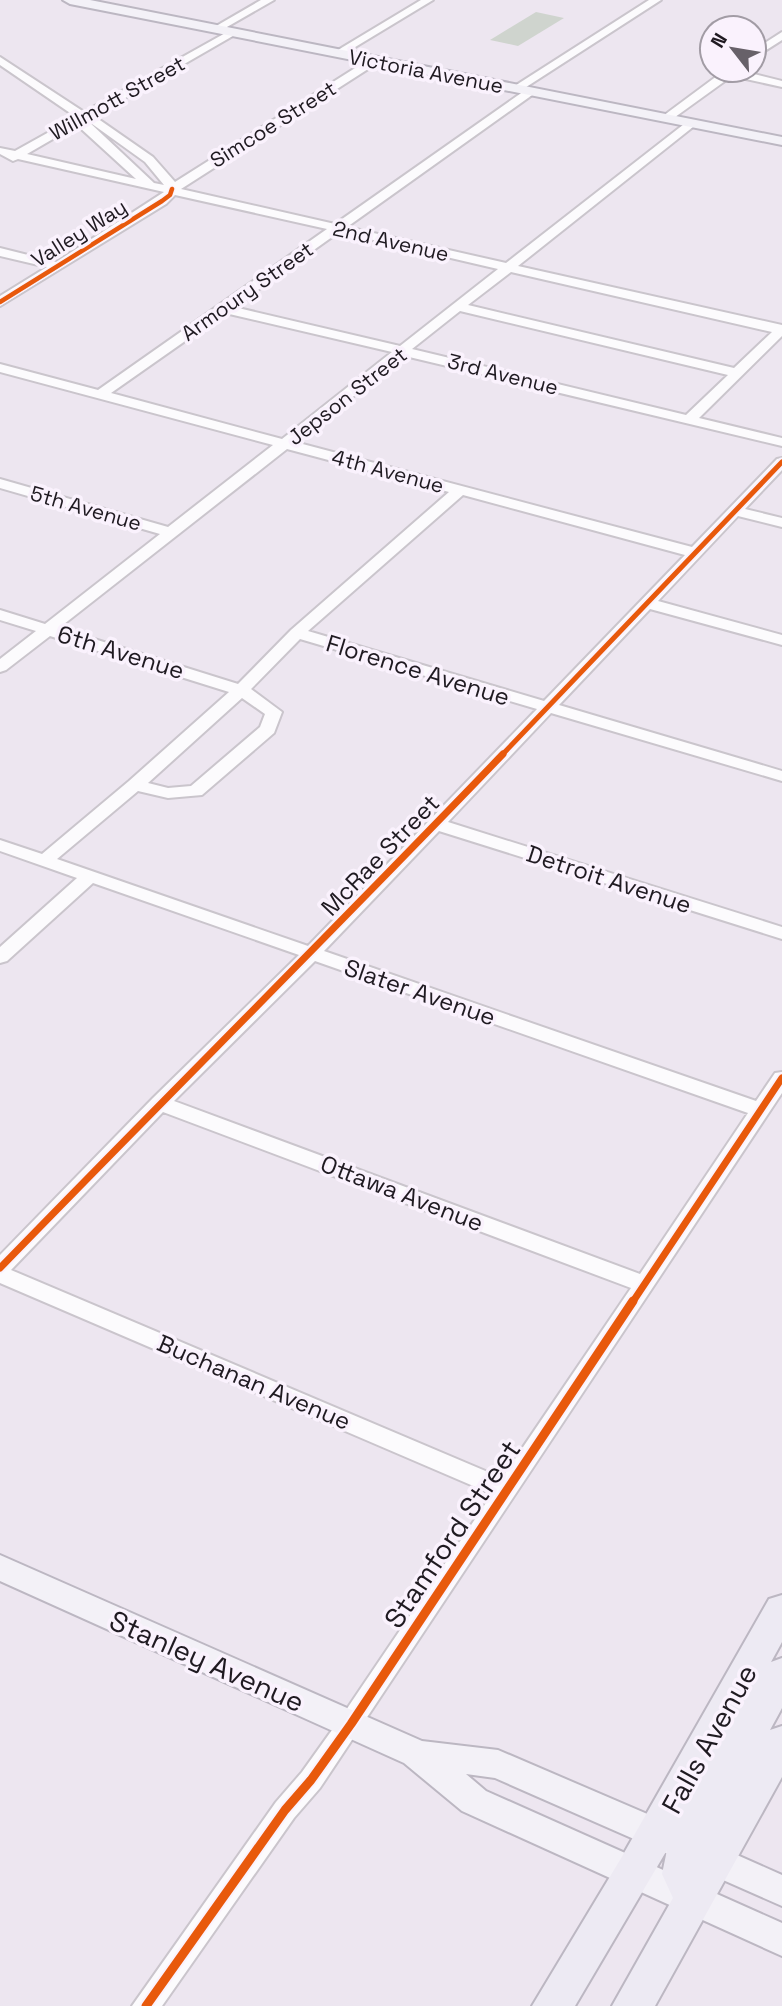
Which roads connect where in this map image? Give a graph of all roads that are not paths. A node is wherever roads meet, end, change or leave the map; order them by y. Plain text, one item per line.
1 (70, 0) edge
2 (270, 0) edge
3 (428, 0) edge
4 (656, 0) edge
5 (216, 29) junction
6 (233, 33) junction
7 (338, 53) junction
8 (0, 60) edge
9 (375, 60) junction
10 (713, 84) edge
11 (524, 90) junction
12 (83, 117) junction
13 (667, 118) junction
14 (692, 123) junction
15 (782, 141) edge
16 (0, 150) edge
17 (18, 155) junction
18 (0, 164) edge
19 (150, 184) junction
20 (172, 189) junction
21 (335, 228) junction
22 (0, 252) edge
23 (43, 262) junction
24 (58, 266) junction
25 (509, 268) junction
26 (0, 289) edge
27 (0, 302) edge
28 (458, 307) junction
29 (223, 308) junction
30 (782, 330) edge
31 (406, 351) junction
32 (0, 368) edge
33 (738, 373) junction
34 (100, 395) junction
35 (690, 419) junction
36 (782, 443) edge
37 (286, 444) junction
38 (782, 462) edge
39 (0, 483) edge
40 (460, 490) junction
41 (736, 511) junction
42 (782, 523) edge
43 (172, 533) junction
44 (696, 553) junction
45 (647, 603) junction
46 (0, 615) edge
47 (48, 629) junction
48 (297, 633) junction
49 (782, 640) edge
50 (0, 667) edge
51 (242, 690) junction
52 (547, 708) junction
53 (782, 776) edge
54 (135, 785) junction
55 (437, 824) junction
56 (0, 845) edge
57 (45, 860) junction
58 (90, 876) junction
59 (782, 933) edge
60 (312, 954) junction
61 (0, 957) edge
62 (780, 1085) edge
63 (160, 1103) junction
64 (761, 1110) junction
65 (0, 1268) edge
66 (0, 1274) edge
67 (643, 1284) junction
68 (507, 1490) junction
69 (0, 1567) edge
70 (782, 1609) edge
71 (782, 1673) edge
72 (351, 1724) junction
73 (782, 1741) edge
74 (416, 1754) junction
75 (687, 1847) junction
76 (634, 1872) junction
77 (782, 1891) edge
78 (694, 1900) junction
79 (782, 1940) edge
80 (146, 2006) edge
81 (553, 2006) edge
82 (634, 2006) edge

1 - 5 main road, Victoria Avenue
2 - 5 street
3 - 7 street, Simcoe Street
4 - 11 street, Armoury Street
5 - 6 main road, Victoria Avenue
6 - 7 main road, Victoria Avenue
6 - 12 street, Willmott Street
7 - 9 main road, Victoria Avenue
8 - 12 street, Valley Way
9 - 11 main road, Victoria Avenue
9 - 20 street, Simcoe Street
10 - 13 street
11 - 13 main road, Victoria Avenue
11 - 21 street, Armoury Street
12 - 17 street, Willmott Street
12 - 19 street, Valley Way
12 - 20 street, Valley Way
13 - 14 main road, Victoria Avenue
14 - 15 main road, Victoria Avenue
14 - 25 street, Jepson Street
16 - 17 street, 2nd Avenue
17 - 18 street, Willmott Street
17 - 19 street, 2nd Avenue
19 - 20 street, 2nd Avenue
19 - 23 street, Valley Way
20 - 21 street, 2nd Avenue
20 - 24 street, Valley Way
21 - 25 street, 2nd Avenue
21 - 29 street, Armoury Street
22 - 23 street
23 - 24 street
23 - 26 street, Valley Way
24 - 27 street, Valley Way
25 - 28 street, Jepson Street
25 - 30 street, 2nd Avenue
28 - 31 street, Jepson Street
28 - 33 street
29 - 31 street, 3rd Avenue
29 - 34 street, Armoury Street
30 - 33 street
31 - 35 street, 3rd Avenue
31 - 37 street, Jepson Street
32 - 34 street, 4th Avenue
33 - 35 street
34 - 37 street, 4th Avenue
35 - 36 street, 3rd Avenue
37 - 40 street, 4th Avenue
37 - 43 street, Jepson Street
38 - 41 street, McRae Street
39 - 43 street, 5th Avenue
40 - 44 street, 4th Avenue
40 - 48 street
41 - 42 street
41 - 44 street, McRae Street
43 - 47 street, Jepson Street
44 - 45 street, McRae Street
45 - 49 street
45 - 52 street, McRae Street
46 - 47 street, 6th Avenue
47 - 50 street, Jepson Street
47 - 51 street, 6th Avenue
48 - 51 street
48 - 52 street, Florence Avenue
51 - 54 street
51 - 54 street
52 - 53 street, Florence Avenue
52 - 55 street, McRae Street
54 - 57 street
55 - 59 street, Detroit Avenue
55 - 60 street, McRae Street
56 - 57 street, Slater Avenue
57 - 58 street, Slater Avenue
58 - 60 street, Slater Avenue
58 - 61 street
60 - 63 street, McRae Street
60 - 64 street, Slater Avenue
62 - 64 street, Stamford Street
63 - 65 street, McRae Street
63 - 67 street, Ottawa Avenue
64 - 67 street, Stamford Street
66 - 68 street, Buchanan Avenue
67 - 68 street, Stamford Street
68 - 72 street, Stamford Street
69 - 72 main road, Stanley Avenue
70 - 75 highway, Falls Avenue
71 - 75 highway
72 - 74 main road, Stanley Avenue
72 - 80 street, Stamford Street
73 - 75 highway
74 - 75 main road, Stanley Avenue
74 - 76 main road, Stanley Avenue
75 - 76 highway
75 - 77 main road, Stanley Avenue
75 - 78 highway
76 - 78 main road, Stanley Avenue
76 - 81 highway
78 - 79 main road, Stanley Avenue
78 - 82 highway

